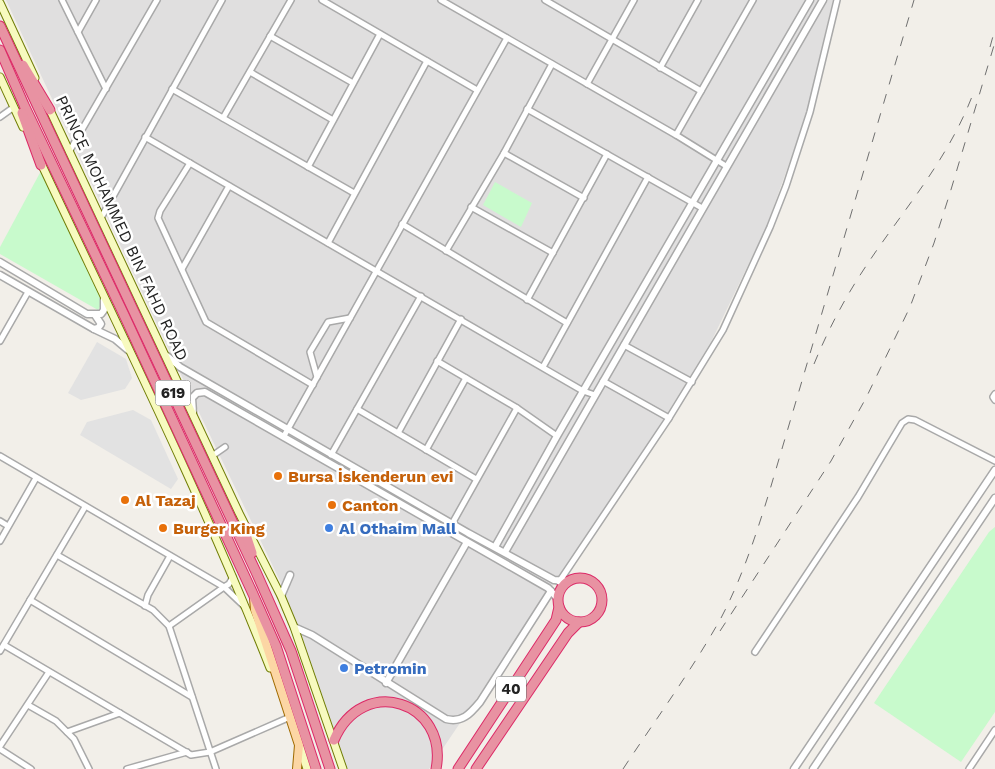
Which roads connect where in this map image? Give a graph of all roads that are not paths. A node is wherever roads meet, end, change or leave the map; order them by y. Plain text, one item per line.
1 (62, 0) edge
2 (96, 0) edge
3 (157, 0) edge
4 (222, 0) edge
5 (291, 0) edge
6 (322, 0) edge
7 (441, 0) edge
8 (545, 0) edge
9 (634, 0) edge
10 (698, 0) edge
11 (753, 0) edge
12 (810, 0) edge
13 (823, 0) edge
14 (838, 0) edge
15 (0, 3) edge
16 (1, 29) edge
17 (78, 32) junction
18 (380, 34) junction
19 (270, 36) junction
20 (507, 38) junction
21 (612, 39) junction
22 (0, 51) edge
23 (427, 61) junction
24 (552, 64) junction
25 (660, 68) junction
26 (250, 72) junction
27 (0, 77) edge
28 (353, 83) junction
29 (588, 84) junction
30 (106, 89) junction
31 (172, 89) junction
32 (477, 90) junction
33 (701, 91) junction
34 (14, 107) junction
35 (527, 109) junction
36 (50, 110) junction
37 (0, 117) edge
38 (223, 118) junction
39 (333, 120) junction
40 (676, 135) junction
41 (145, 137) junction
42 (69, 152) junction
43 (504, 153) junction
44 (607, 154) junction
45 (718, 160) junction
46 (190, 163) junction
47 (41, 165) junction
48 (726, 166) junction
49 (308, 167) junction
50 (648, 177) junction
51 (229, 186) junction
52 (354, 193) junction
53 (584, 198) junction
54 (693, 203) junction
55 (471, 207) junction
56 (702, 208) junction
57 (101, 218) junction
58 (402, 224) junction
59 (328, 243) junction
60 (446, 251) junction
61 (553, 253) junction
62 (0, 262) edge
63 (182, 269) junction
64 (376, 271) junction
65 (0, 275) edge
66 (28, 292) junction
67 (104, 295) junction
68 (421, 296) junction
69 (527, 300) junction
70 (95, 315) junction
71 (350, 318) junction
72 (461, 320) junction
73 (567, 323) junction
74 (94, 329) junction
75 (0, 341) edge
76 (624, 345) junction
77 (130, 352) junction
78 (167, 356) junction
79 (437, 361) junction
80 (543, 367) junction
81 (317, 377) junction
82 (466, 378) junction
83 (603, 381) junction
84 (692, 382) junction
85 (313, 385) junction
86 (583, 391) junction
87 (995, 394) edge
88 (595, 395) junction
89 (995, 400) edge
90 (517, 408) junction
91 (357, 409) junction
92 (193, 413) junction
93 (670, 418) junction
94 (286, 433) junction
95 (398, 433) junction
96 (557, 436) junction
97 (225, 447) dead end
98 (426, 450) junction
99 (331, 454) junction
100 (0, 456) edge
101 (212, 456) junction
102 (995, 462) edge
103 (995, 470) edge
104 (36, 478) junction
105 (476, 479) junction
106 (995, 498) edge
107 (85, 507) junction
108 (0, 521) edge
109 (452, 524) junction
110 (8, 526) junction
111 (247, 528) junction
112 (448, 531) junction
113 (0, 541) edge
114 (467, 542) junction
115 (495, 547) junction
116 (505, 552) junction
117 (57, 555) junction
118 (170, 556) junction
119 (256, 572) junction
120 (290, 575) dead end
121 (233, 577) junction
122 (564, 581) junction
123 (224, 587) junction
124 (551, 591) junction
125 (253, 594) junction
126 (281, 596) junction
127 (30, 600) junction
128 (558, 603) junction
129 (145, 606) junction
130 (247, 609) junction
131 (579, 622) junction
132 (169, 626) junction
133 (294, 627) junction
134 (4, 645) junction
135 (0, 652) edge
136 (755, 652) dead end
137 (49, 672) junction
138 (386, 683) junction
139 (192, 697) junction
140 (28, 705) junction
141 (120, 713) junction
142 (290, 718) junction
143 (995, 730) edge
144 (67, 732) junction
145 (334, 740) junction
146 (299, 745) junction
147 (0, 747) edge
148 (187, 752) junction
149 (210, 752) junction
150 (330, 768) edge
151 (31, 769) edge
152 (89, 769) edge
153 (128, 769) edge
154 (216, 769) edge
155 (297, 769) edge
156 (306, 769) edge
157 (316, 769) edge
158 (343, 769) edge
159 (436, 769) edge
160 (458, 769) edge
161 (476, 769) edge
162 (794, 769) edge
163 (813, 769) edge
164 (969, 769) edge

1 - 17 street
2 - 17 street
3 - 30 street
4 - 31 street
5 - 19 street
6 - 18 street
7 - 20 street
8 - 21 street
9 - 21 street
10 - 25 street
11 - 33 street
12 - 45 street
13 - 48 street
14 - 84 street
15 - 36 main road, PRINCE MOHAMMED BIN FAHD ROAD
16 - 36 highway
16 - 119 highway, PRINCE MOHAMMED BIN FAHD ROAD / 619
17 - 30 street
18 - 23 street
18 - 28 street
19 - 26 street
19 - 28 street
20 - 24 street
20 - 32 street
21 - 25 street
21 - 29 street
22 - 47 highway
22 - 125 highway, 619
23 - 32 street
23 - 52 street
24 - 29 street
24 - 35 street
25 - 33 street
26 - 38 street
26 - 39 street
27 - 34 main road
28 - 39 street
29 - 40 street
30 - 42 street
31 - 38 street
31 - 41 street
32 - 58 street
33 - 40 street
34 - 37 street
34 - 47 main road
35 - 43 street
35 - 44 street
36 - 42 main road, PRINCE MOHAMMED BIN FAHD ROAD
38 - 49 street
39 - 49 street
40 - 45 street
41 - 46 street
41 - 57 street
42 - 57 main road, PRINCE MOHAMMED BIN FAHD ROAD
43 - 53 street
43 - 55 street
44 - 50 street
44 - 53 street
45 - 48 street
45 - 54 street
46 - 51 street
46 - 63 street
47 - 67 main road
48 - 56 street
49 - 52 street
50 - 54 street
50 - 73 street
51 - 59 street
51 - 63 street
52 - 59 street
53 - 61 street
54 - 56 street
54 - 86 street
55 - 60 street
55 - 61 street
56 - 76 street
57 - 78 main road, PRINCE MOHAMMED BIN FAHD ROAD
58 - 60 street
58 - 64 street
59 - 64 street
60 - 69 street
61 - 69 street
62 - 70 street
63 - 85 street
64 - 68 street
64 - 71 street
65 - 66 street
66 - 74 street
66 - 75 street
67 - 70 street
67 - 77 main road
68 - 72 street
68 - 91 street
69 - 73 street
70 - 74 street
71 - 81 street
71 - 81 street
72 - 79 street
72 - 80 street
73 - 80 street
74 - 77 street
76 - 83 street
76 - 84 street
77 - 121 main road
78 - 92 main road, PRINCE MOHAMMED BIN FAHD ROAD
78 - 94 street
79 - 82 street
79 - 95 street
80 - 86 street
81 - 85 street
82 - 90 street
82 - 98 street
83 - 88 street
83 - 93 street
84 - 93 street
85 - 94 street
86 - 88 street
86 - 96 street
87 - 89 street
88 - 116 street
90 - 96 street
90 - 105 street
91 - 95 street
91 - 99 street
92 - 94 street
92 - 101 main road, PRINCE MOHAMMED BIN FAHD ROAD
93 - 122 street
94 - 99 street
94 - 112 street
95 - 98 street
96 - 115 street
97 - 101 street
98 - 105 street
99 - 109 street
100 - 104 street
101 - 111 main road, PRINCE MOHAMMED BIN FAHD ROAD
102 - 136 street
103 - 162 street
104 - 107 street
104 - 110 street
105 - 109 street
106 - 163 street
107 - 117 street
107 - 118 street
108 - 110 street
109 - 112 street
109 - 115 street
110 - 113 street
111 - 119 highway
111 - 126 main road, PRINCE MOHAMMED BIN FAHD ROAD
112 - 114 street
114 - 124 street
114 - 138 street
115 - 116 street
116 - 122 street
117 - 127 street
117 - 129 street
118 - 123 street
118 - 129 street
119 - 150 highway, PRINCE MOHAMMED BIN FAHD ROAD / 619
120 - 126 street
121 - 123 street
121 - 130 main road
122 - 128 highway
122 - 131 highway
123 - 130 street
123 - 132 street
124 - 128 street
124 - 138 street
125 - 142 main road
125 - 157 highway, 619
126 - 133 main road, PRINCE MOHAMMED BIN FAHD ROAD
127 - 134 street
127 - 139 street
128 - 131 highway
128 - 160 highway, 40
129 - 132 street
130 - 142 main road
131 - 161 highway, 40
132 - 139 street
133 - 138 street
133 - 145 main road, PRINCE MOHAMMED BIN FAHD ROAD
134 - 135 street
134 - 137 street
137 - 140 street
137 - 141 street
139 - 149 street
140 - 144 street
140 - 147 street
141 - 144 street
141 - 148 street
142 - 146 main road
142 - 149 street
143 - 164 street
144 - 152 street
145 - 158 main road, PRINCE MOHAMMED BIN FAHD ROAD
145 - 159 highway
146 - 155 main road
146 - 156 main road
147 - 151 street
148 - 149 street
148 - 153 street
149 - 154 street

